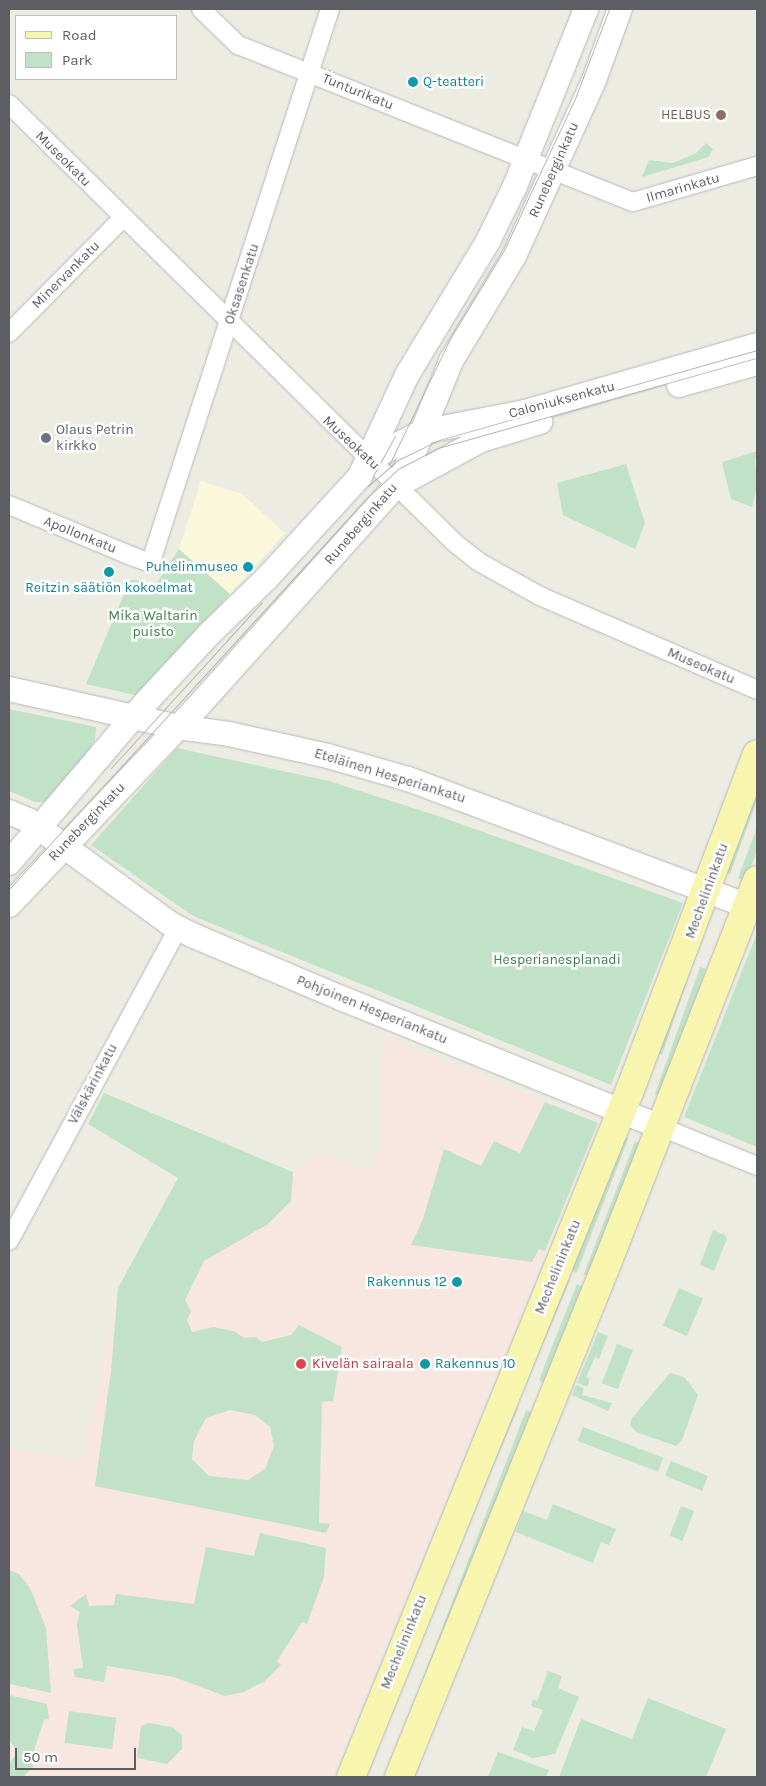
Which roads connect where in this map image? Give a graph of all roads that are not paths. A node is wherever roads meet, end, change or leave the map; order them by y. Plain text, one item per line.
1 (201, 9) edge
2 (330, 9) edge
3 (586, 9) edge
4 (620, 9) edge
5 (310, 73) junction
6 (9, 104) edge
7 (527, 159) junction
8 (757, 166) edge
9 (554, 170) junction
10 (123, 218) junction
11 (230, 322) junction
12 (9, 333) edge
13 (757, 345) edge
14 (757, 363) edge
15 (422, 432) junction
16 (370, 459) junction
17 (396, 486) junction
18 (9, 505) edge
19 (152, 558) joint
20 (9, 689) edge
21 (213, 689) junction
22 (757, 690) edge
23 (136, 716) junction
24 (178, 727) junction
25 (229, 734) junction
26 (757, 754) edge
27 (9, 812) edge
28 (40, 828) junction
29 (64, 847) junction
30 (9, 863) edge
31 (757, 880) edge
32 (707, 891) junction
33 (9, 905) edge
34 (752, 908) edge
35 (178, 928) junction
36 (622, 1111) junction
37 (661, 1127) junction
38 (757, 1166) edge
39 (9, 1241) edge
40 (351, 1777) edge
41 (398, 1777) edge

1 - 5 street, Tunturikatu
2 - 5 street, Oksasenkatu
3 - 7 main road
4 - 9 main road, Runeberginkatu
5 - 7 street, Tunturikatu
5 - 11 street, Oksasenkatu
6 - 10 street, Museokatu
7 - 9 street, Ilmarinkatu
7 - 16 main road
8 - 9 street, Ilmarinkatu
9 - 15 main road, Runeberginkatu
10 - 11 street, Museokatu
10 - 12 street, Minervankatu
11 - 16 street, Museokatu
11 - 19 street, Oksasenkatu
13 - 15 main road, Caloniuksenkatu
14 - 17 main road, Caloniuksenkatu
15 - 16 main road, Caloniuksenkatu
15 - 17 main road, Runeberginkatu
16 - 17 street, Museokatu
16 - 23 main road
17 - 21 main road, Runeberginkatu
17 - 22 street, Museokatu
18 - 19 street, Apollonkatu
20 - 23 main road, Eteläinen Hesperiankatu
21 - 24 main road, Runeberginkatu
21 - 25 main road
23 - 24 main road, Eteläinen Hesperiankatu
23 - 28 main road
24 - 25 main road, Eteläinen Hesperiankatu
24 - 29 main road, Runeberginkatu
25 - 32 main road, Eteläinen Hesperiankatu
26 - 32 main road, Mechelininkatu
27 - 28 main road, Pohjoinen Hesperiankatu
28 - 29 main road, Pohjoinen Hesperiankatu
28 - 30 main road
29 - 33 main road, Runeberginkatu
29 - 35 main road, Pohjoinen Hesperiankatu
31 - 34 main road
32 - 34 main road, Eteläinen Hesperiankatu
32 - 36 main road, Mechelininkatu
34 - 37 main road
35 - 36 main road, Pohjoinen Hesperiankatu
35 - 39 street, Välskärinkatu
36 - 37 main road, Pohjoinen Hesperiankatu
36 - 40 main road, Mechelininkatu
37 - 38 street, Pohjoinen Hesperiankatu
37 - 41 main road

